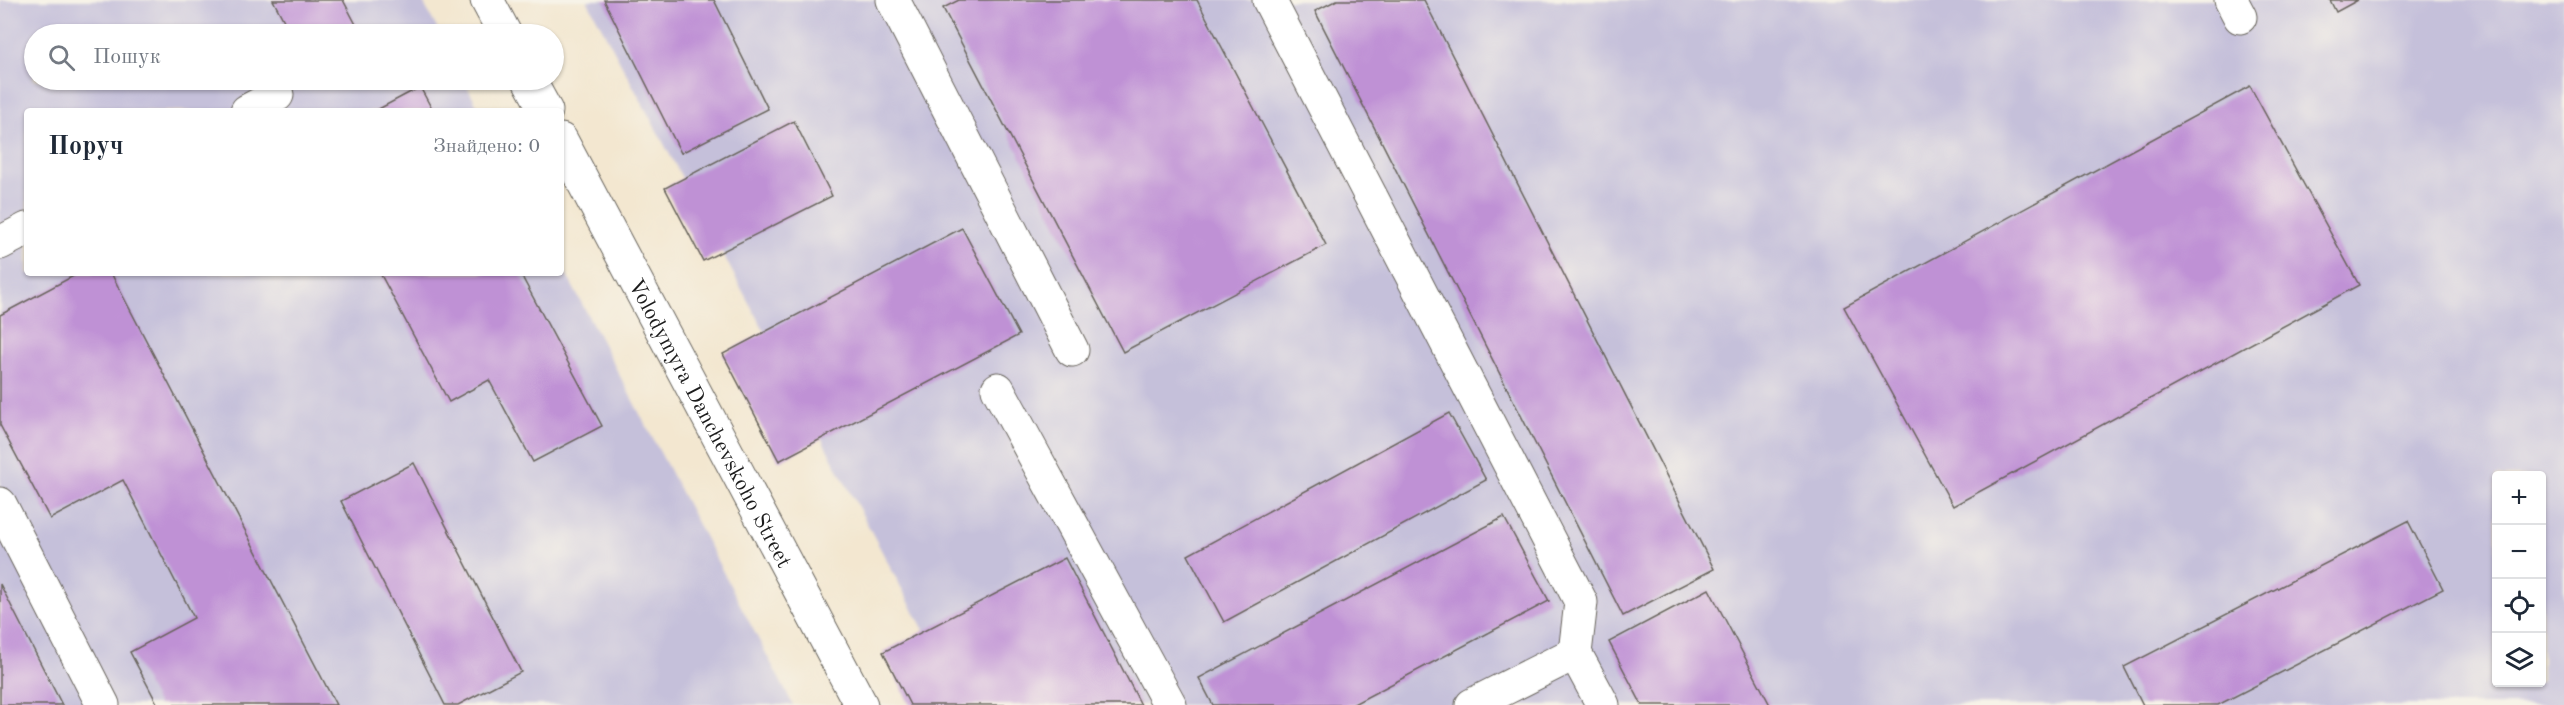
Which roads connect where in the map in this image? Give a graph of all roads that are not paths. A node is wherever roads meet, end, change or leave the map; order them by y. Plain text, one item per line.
1 (487, 0) edge
2 (893, 0) edge
3 (1269, 0) edge
4 (500, 24) edge
5 (534, 90) edge
6 (277, 95) dead end
7 (253, 108) edge
8 (544, 108) edge
9 (564, 146) edge
10 (24, 231) edge
11 (0, 243) edge
12 (1072, 350) dead end
13 (998, 389) dead end
14 (0, 504) edge
15 (1575, 653) junction
16 (103, 705) edge
17 (861, 705) edge
18 (1170, 705) edge
19 (1472, 705) edge
20 (1603, 705) edge

1 - 4 street
2 - 12 street
3 - 15 street
5 - 8 street
6 - 7 street
9 - 17 street, Volodymyra Danchevskoho Street
10 - 11 street
13 - 18 street
14 - 16 street
15 - 19 street
15 - 20 street

